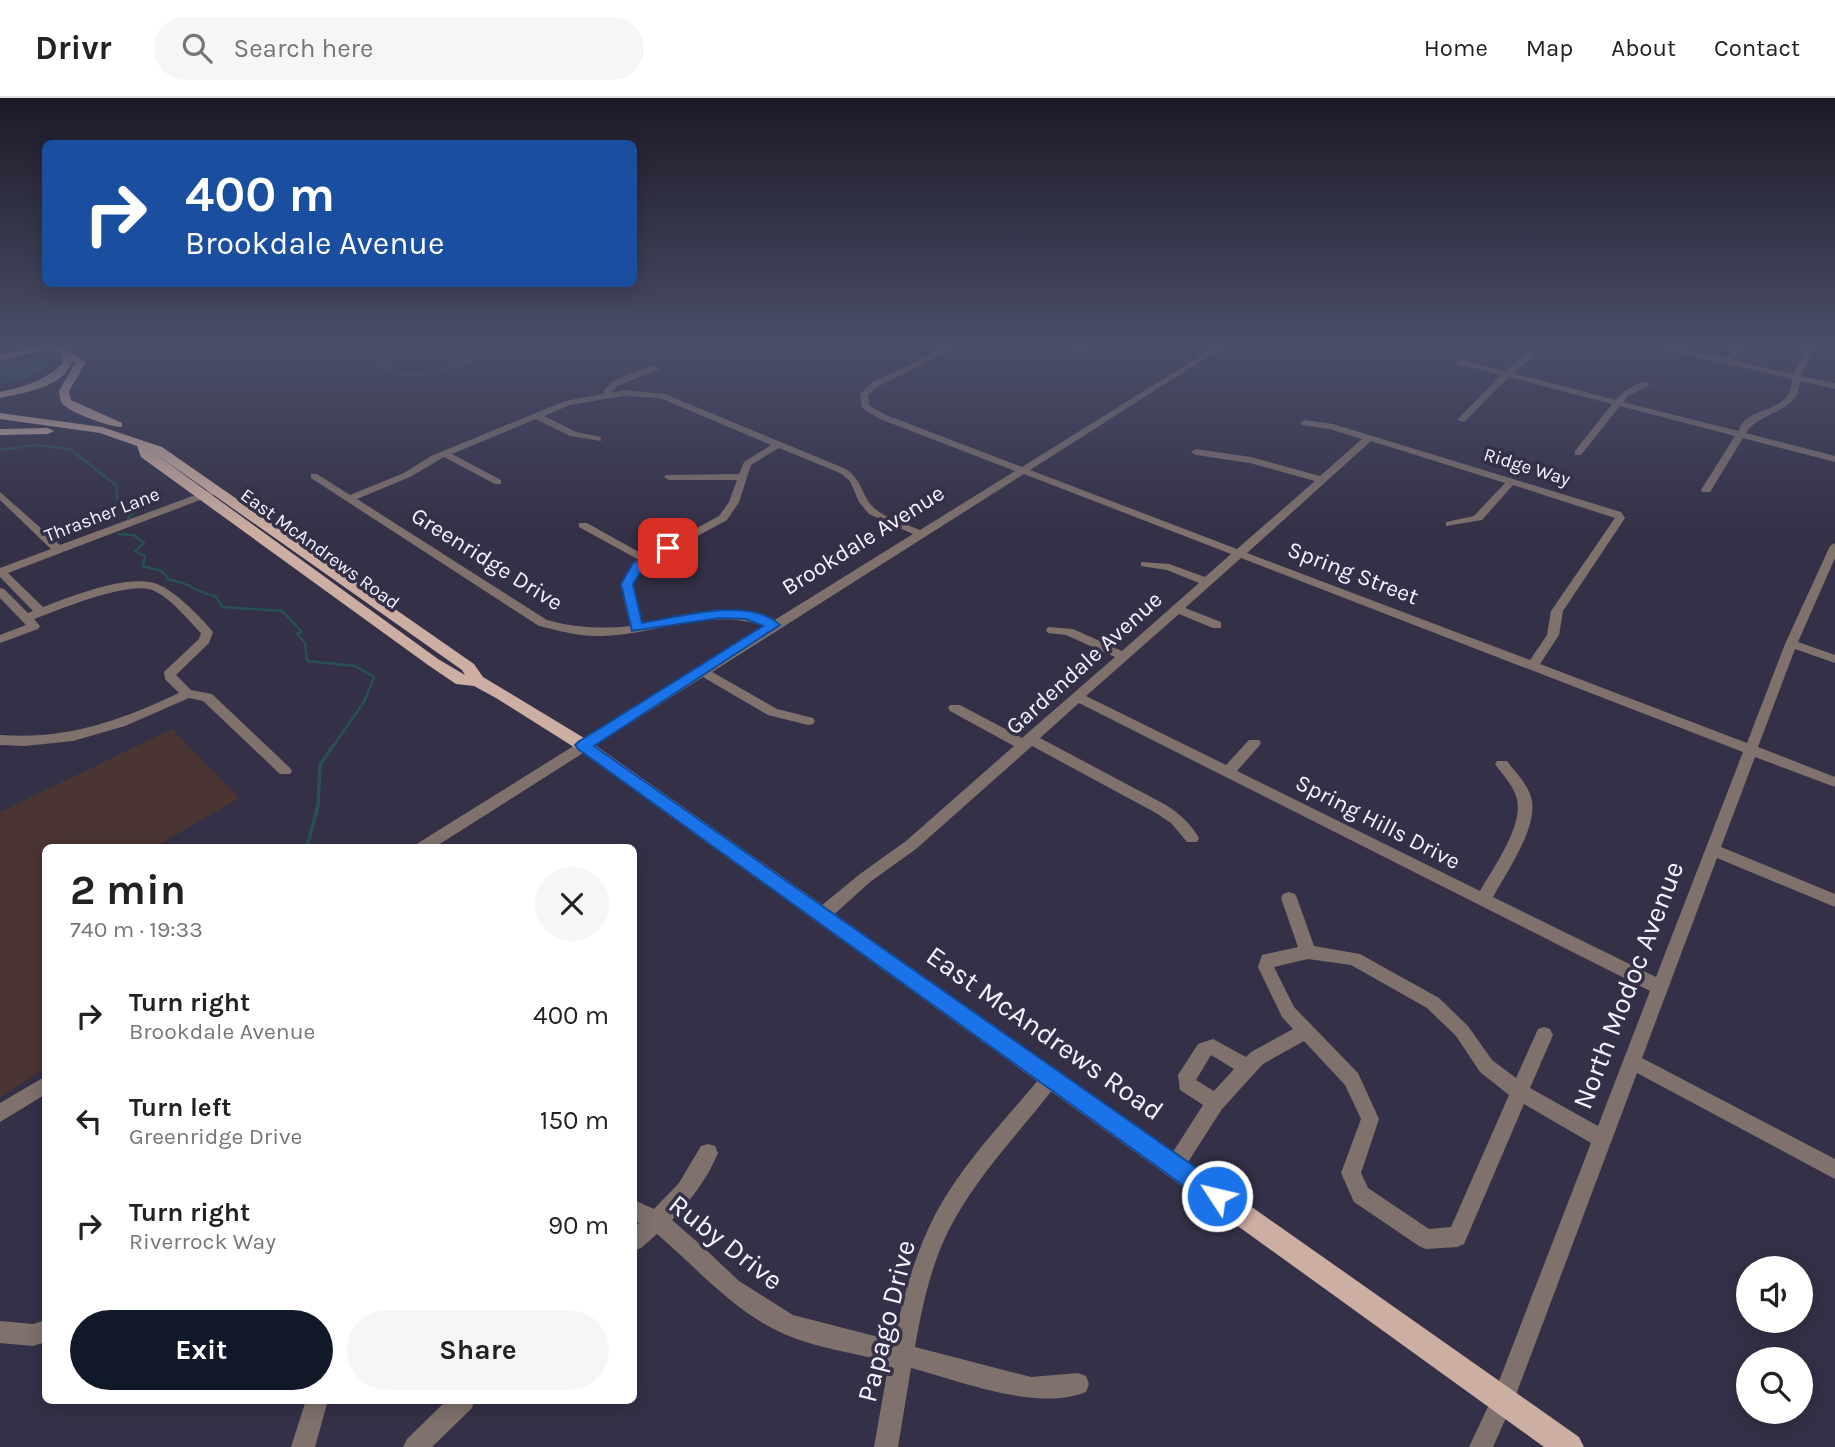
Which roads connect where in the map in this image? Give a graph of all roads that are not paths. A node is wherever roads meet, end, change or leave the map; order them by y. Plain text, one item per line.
1 (74, 407) edge
2 (559, 407) edge
3 (689, 407) edge
4 (866, 407) edge
5 (1123, 407) edge
6 (1474, 407) edge
7 (1614, 407) edge
8 (1632, 407) edge
9 (1781, 407) edge
10 (0, 416) edge
11 (536, 416) junction
12 (1461, 420) dead end
13 (1305, 423) dead end
14 (0, 432) edge
15 (1740, 435) junction
16 (128, 438) junction
17 (1369, 438) junction
18 (598, 439) dead end
19 (779, 444) junction
20 (143, 446) junction
21 (1196, 452) dead end
22 (1577, 453) dead end
23 (445, 454) junction
24 (1835, 459) edge
25 (1023, 469) junction
26 (314, 476) dead end
27 (668, 477) dead end
28 (741, 477) junction
29 (1322, 480) junction
30 (1513, 481) junction
31 (498, 482) dead end
32 (217, 490) junction
33 (1706, 490) dead end
34 (202, 496) junction
35 (350, 498) junction
36 (3, 501) edge
37 (1450, 524) dead end
38 (583, 525) dead end
39 (919, 533) junction
40 (59, 550) junction
41 (1240, 552) junction
42 (1834, 555) edge
43 (646, 560) junction
44 (1145, 564) dead end
45 (0, 572) edge
46 (1207, 582) junction
47 (0, 591) edge
48 (1177, 609) junction
49 (41, 612) junction
50 (26, 618) junction
51 (773, 625) junction
52 (1217, 625) dead end
53 (636, 628) junction
54 (1052, 630) dead end
55 (0, 639) edge
56 (1791, 644) junction
57 (1124, 656) junction
58 (1835, 659) edge
59 (1533, 665) junction
60 (700, 670) junction
61 (477, 681) junction
62 (187, 694) junction
63 (1077, 697) junction
64 (955, 708) dead end
65 (808, 721) dead end
66 (0, 740) edge
67 (1027, 742) junction
68 (1254, 743) dead end
69 (583, 745) junction
70 (1751, 749) junction
71 (1502, 764) dead end
72 (285, 771) dead end
73 (1228, 772) junction
74 (1835, 782) edge
75 (1192, 838) dead end
76 (427, 844) edge
77 (1712, 849) junction
78 (1289, 898) dead end
79 (1483, 900) junction
80 (1835, 901) edge
81 (822, 915) junction
82 (1308, 952) junction
83 (1659, 987) junction
84 (1307, 1031) junction
85 (1544, 1035) dead end
86 (1631, 1060) junction
87 (1248, 1068) junction
88 (1051, 1078) junction
89 (42, 1087) edge
90 (1518, 1091) junction
91 (1215, 1103) junction
92 (0, 1113) edge
93 (1601, 1139) junction
94 (708, 1153) dead end
95 (1174, 1166) junction
96 (1835, 1169) edge
97 (637, 1211) edge
98 (657, 1221) junction
99 (637, 1238) edge
100 (0, 1332) edge
101 (42, 1332) edge
102 (902, 1356) junction
103 (1078, 1384) dead end
104 (1503, 1400) junction
105 (316, 1404) edge
106 (460, 1404) edge
107 (303, 1447) edge
108 (415, 1447) edge
109 (886, 1447) edge
110 (1481, 1447) edge
111 (1569, 1447) edge

1 - 16 main road
2 - 11 street
3 - 19 street
4 - 25 street, Spring Street
5 - 25 street, Brookdale Avenue
6 - 12 street
7 - 22 street
8 - 15 street
9 - 15 street
10 - 16 main road, East McAndrews Road
11 - 18 street
11 - 23 street
13 - 17 street, Ridge Way
14 - 16 main road
15 - 24 street
15 - 33 street
16 - 20 main road, East McAndrews Road
17 - 29 street, Gardendale Avenue
17 - 30 street, Ridge Way
19 - 28 street
19 - 39 street
20 - 32 main road, East McAndrews Road
20 - 34 main road, East McAndrews Road
21 - 29 street
23 - 31 street
23 - 35 street
25 - 39 street, Brookdale Avenue
25 - 41 street, Spring Street
26 - 35 street, Greenridge Drive
27 - 28 street
28 - 43 street
29 - 41 street, Gardendale Avenue
30 - 37 street
30 - 59 street, Ridge Way
32 - 34 street, Thrasher Lane
32 - 61 main road, East McAndrews Road
34 - 40 street, Thrasher Lane
34 - 61 main road, East McAndrews Road
35 - 53 street, Greenridge Drive
36 - 40 street
38 - 43 street
39 - 51 street, Brookdale Avenue
40 - 45 street, Thrasher Lane
41 - 46 street, Gardendale Avenue
41 - 59 street, Spring Street
42 - 56 street, North Modoc Avenue
43 - 53 street
44 - 46 street
45 - 49 street
46 - 48 street, Gardendale Avenue
47 - 50 street
48 - 52 street
48 - 57 street, Gardendale Avenue
49 - 50 street
49 - 62 street
50 - 55 street
51 - 53 street, Greenridge Drive
51 - 60 street, Brookdale Avenue
54 - 57 street
56 - 58 street
56 - 70 street, North Modoc Avenue
57 - 63 street, Gardendale Avenue
59 - 70 street, Spring Street
60 - 65 street
60 - 69 street, Brookdale Avenue
61 - 69 main road, East McAndrews Road
62 - 66 street
62 - 72 street
63 - 67 street, Gardendale Avenue
63 - 73 street, Spring Hills Drive
64 - 67 street
67 - 75 street
67 - 81 street, Gardendale Avenue
68 - 73 street
69 - 76 street, Brookdale Avenue
69 - 81 main road, East McAndrews Road
70 - 74 street, Spring Street
70 - 77 street, North Modoc Avenue
71 - 79 street
73 - 79 street, Spring Hills Drive
77 - 80 street
77 - 83 street, North Modoc Avenue
78 - 82 street
79 - 83 street, Spring Hills Drive
81 - 88 main road, East McAndrews Road
82 - 84 street
82 - 90 street
83 - 86 street, North Modoc Avenue
84 - 87 street
84 - 90 street
85 - 90 street
86 - 93 street, North Modoc Avenue
86 - 96 street
87 - 91 street
87 - 91 street
88 - 95 main road, East McAndrews Road
88 - 102 street, Papago Drive
89 - 92 street
90 - 93 street
91 - 95 street
93 - 104 street, North Modoc Avenue
94 - 98 street
95 - 104 main road, East McAndrews Road
97 - 98 street, Ruby Drive
98 - 99 street
98 - 102 street, Ruby Drive
100 - 101 street
102 - 103 street, Ruby Drive
102 - 109 street, Papago Drive
104 - 110 street, North Modoc Avenue
104 - 111 main road, East McAndrews Road
105 - 107 street
106 - 108 street

